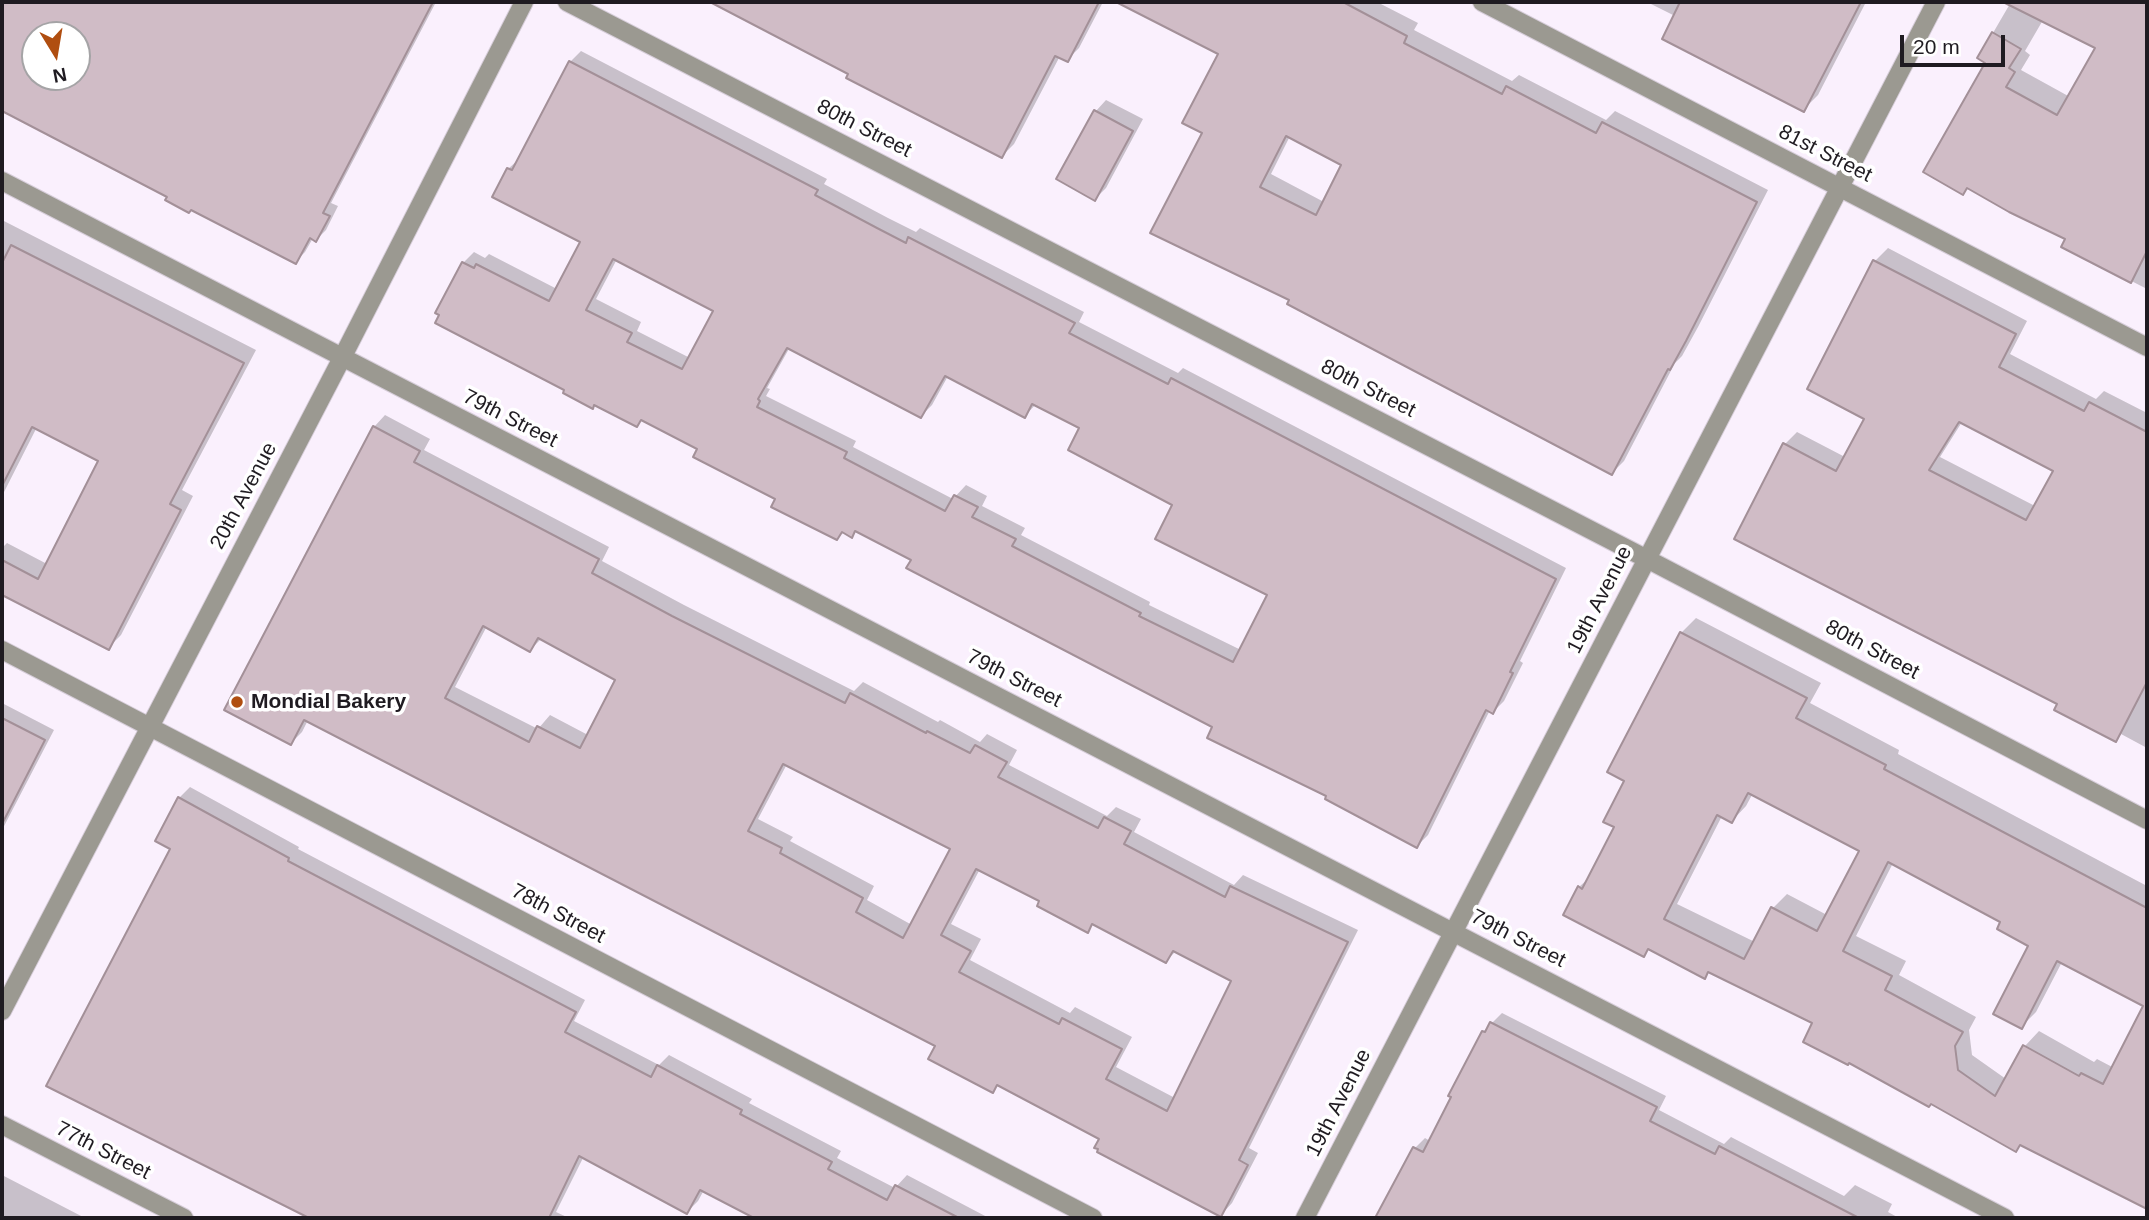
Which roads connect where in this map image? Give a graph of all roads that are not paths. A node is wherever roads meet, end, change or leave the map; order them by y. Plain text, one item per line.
1 (524, 2) edge
2 (567, 2) edge
3 (1482, 2) edge
4 (1936, 2) edge
5 (2, 181) edge
6 (1840, 187) junction
7 (2147, 347) edge
8 (342, 358) junction
9 (1647, 559) junction
10 (2, 650) edge
11 (148, 726) junction
12 (2147, 820) edge
13 (1453, 931) junction
14 (2, 1011) edge
15 (2, 1125) edge
16 (184, 1218) edge
17 (1093, 1218) edge
18 (1305, 1218) edge
19 (2005, 1218) edge

1 - 8 street, 20th Avenue
2 - 9 street, 80th Street
3 - 6 street, 81st Street
4 - 6 street, 19th Avenue
5 - 8 street, 79th Street
6 - 7 street, 81st Street
6 - 9 street, 19th Avenue
8 - 11 street, 20th Avenue
8 - 13 street, 79th Street
9 - 12 street, 80th Street
9 - 13 street, 19th Avenue
10 - 11 street, 78th Street
11 - 14 street, 20th Avenue
11 - 17 street, 78th Street
13 - 18 street, 19th Avenue
13 - 19 street, 79th Street
15 - 16 street, 77th Street

